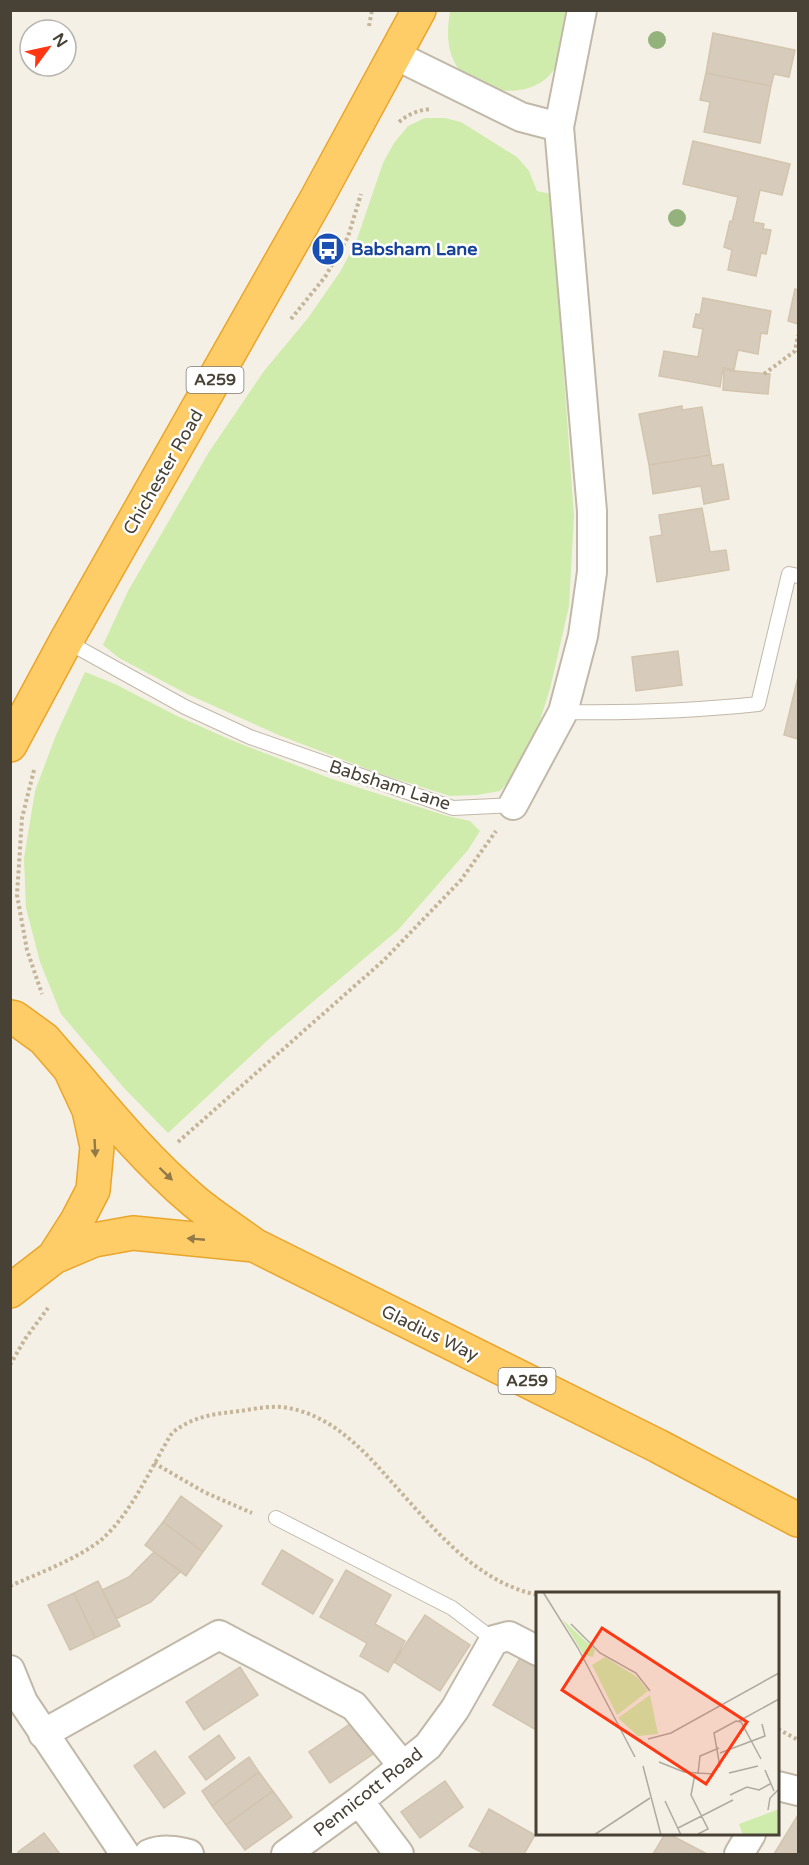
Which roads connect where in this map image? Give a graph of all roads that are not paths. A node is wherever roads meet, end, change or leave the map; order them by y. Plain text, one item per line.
1 (418, 10) edge
2 (582, 10) edge
3 (394, 55) junction
4 (559, 127) junction
5 (798, 576) edge
6 (66, 641) junction
7 (563, 712) junction
8 (17, 751) edge
9 (513, 805) joint
10 (12, 1012) edge
11 (70, 1069) junction
12 (254, 1245) junction
13 (54, 1257) junction
14 (11, 1293) edge
15 (276, 1518) road end
16 (798, 1520) edge
17 (494, 1640) junction
18 (536, 1650) edge
19 (10, 1670) edge
20 (17, 1706) edge
21 (43, 1734) junction
22 (403, 1766) junction
23 (779, 1786) edge
24 (798, 1791) edge
25 (359, 1801) junction
26 (750, 1835) edge
27 (125, 1854) edge
28 (149, 1854) edge
29 (189, 1854) edge
30 (286, 1854) edge
31 (399, 1854) edge
32 (740, 1854) edge

1 - 3 highway, Chichester Road / A259
2 - 4 street
3 - 4 street
3 - 6 highway, Chichester Road / A259
4 - 7 street
5 - 7 lane
6 - 8 highway, Chichester Road / A259
6 - 9 lane, Babsham Lane
7 - 9 street
10 - 11 highway, Gladius Way
11 -> 12 highway, Gladius Way / A259
11 -> 13 highway
12 -> 13 highway, Gladius Way / A259
12 - 16 highway, Gladius Way / A259
13 - 14 highway
15 - 17 lane
17 - 18 street
17 - 22 street, Pennicott Road
19 - 20 street
20 - 21 street
21 - 22 street
21 - 27 street
22 - 25 street, Pennicott Road
23 - 24 street
25 - 30 street, Pennicott Road
25 - 31 street
26 - 32 street
28 - 29 street

